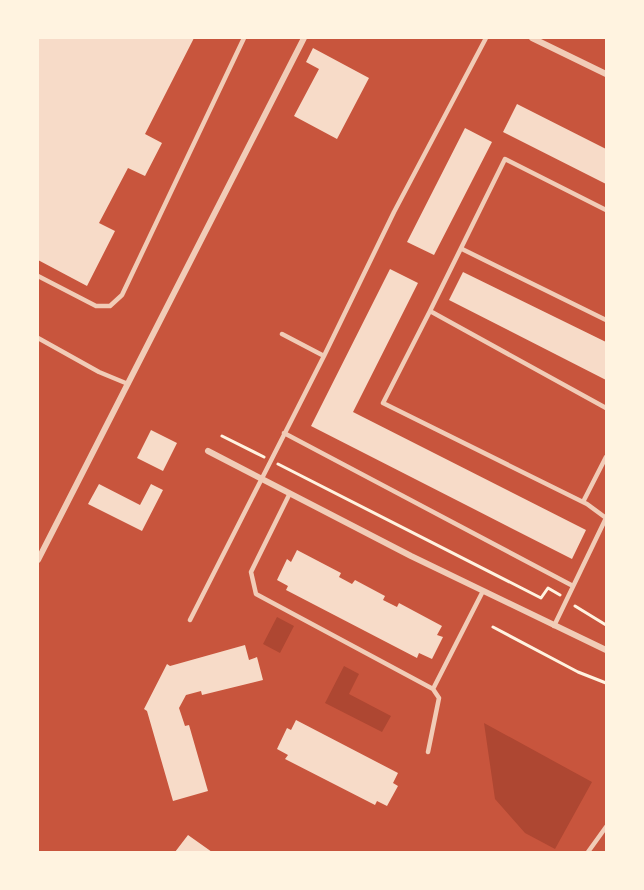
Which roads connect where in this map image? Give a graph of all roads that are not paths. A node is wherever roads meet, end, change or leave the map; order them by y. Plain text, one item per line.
1 (244, 38) edge
2 (304, 38) edge
3 (486, 38) edge
4 (532, 38) edge
5 (606, 74) edge
6 (606, 210) edge
7 (462, 249) junction
8 (38, 276) edge
9 (430, 311) junction
10 (606, 321) edge
11 (282, 334) dead end
12 (38, 338) edge
13 (324, 356) junction
14 (128, 384) junction
15 (606, 408) edge
16 (284, 433) junction
17 (208, 451) dead end
18 (606, 457) edge
19 (260, 478) junction
20 (291, 494) junction
21 (583, 502) junction
22 (38, 560) edge
23 (573, 586) junction
24 (483, 591) junction
25 (190, 620) dead end
26 (554, 626) junction
27 (606, 650) edge
28 (433, 688) junction
29 (428, 753) dead end
30 (606, 827) edge
31 (590, 850) edge
32 (597, 852) edge

1 - 8 lane
2 - 14 street
3 - 13 lane
4 - 5 street
6 - 7 lane
7 - 9 lane
7 - 10 lane
9 - 15 lane
9 - 21 lane
11 - 13 lane
12 - 14 lane
13 - 16 lane
14 - 22 street
16 - 19 lane
16 - 23 lane
17 - 19 street
18 - 21 lane
19 - 20 street
19 - 25 lane
20 - 24 street
20 - 28 lane
21 - 23 lane
23 - 26 lane
24 - 26 street
24 - 28 lane
26 - 27 street
28 - 29 lane
30 - 31 lane
31 - 32 lane

